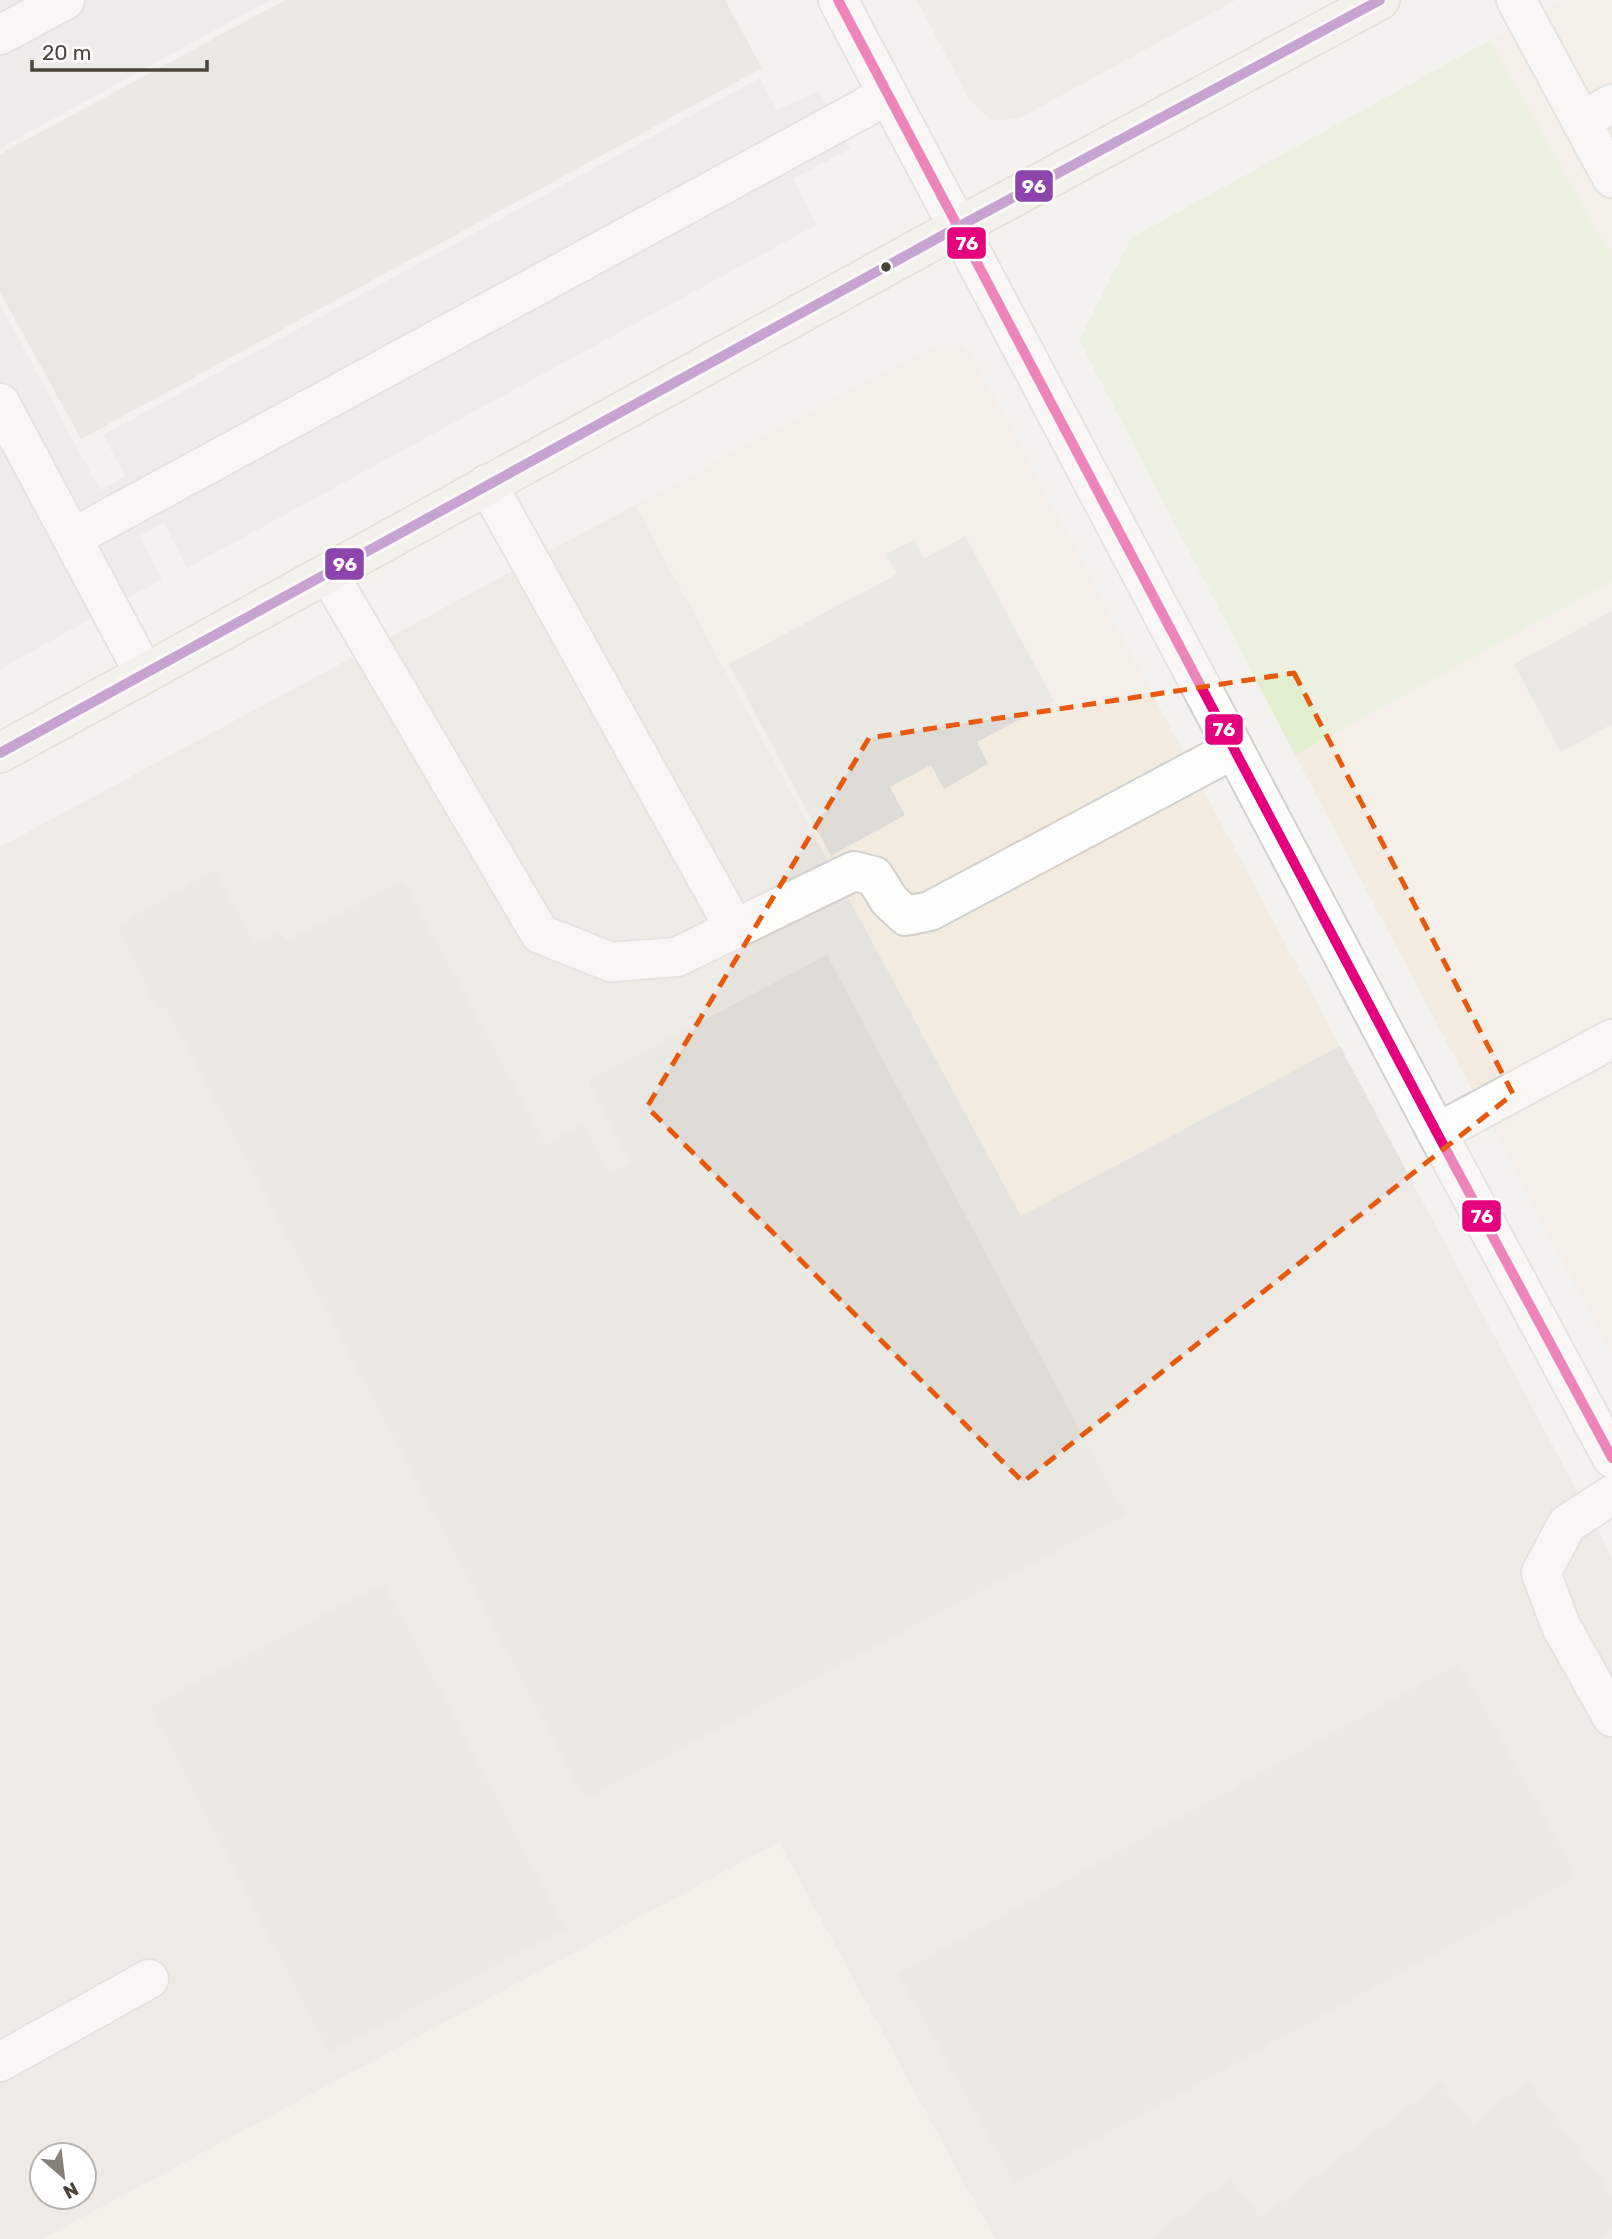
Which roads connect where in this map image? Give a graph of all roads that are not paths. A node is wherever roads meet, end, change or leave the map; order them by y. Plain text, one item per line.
1 (65, 0) edge
2 (838, 0) edge
3 (1380, 0) edge
4 (1516, 0) edge
5 (0, 34) edge
6 (888, 95) junction
7 (1596, 113) edge
8 (1612, 178) edge
9 (958, 226) junction
10 (0, 403) edge
11 (488, 484) junction
12 (72, 538) junction
13 (328, 573) junction
14 (145, 673) junction
15 (1234, 749) junction
16 (0, 753) edge
17 (735, 929) junction
18 (1612, 1039) edge
19 (1437, 1133) junction
20 (1612, 1458) edge
21 (1612, 1495) edge
22 (1612, 1717) edge
23 (149, 1979) dead end
24 (0, 2062) edge

1 - 5 street
2 - 6 street
3 - 9 main road
4 - 7 street
6 - 9 street
6 - 12 street
7 - 8 street
9 - 11 main road
9 - 15 street
10 - 12 street
11 - 13 main road
11 - 17 street
12 - 14 street
13 - 14 main road
13 - 17 street
14 - 16 main road
15 - 17 street
15 - 19 street
18 - 19 street
19 - 20 street
21 - 22 street
23 - 24 street

